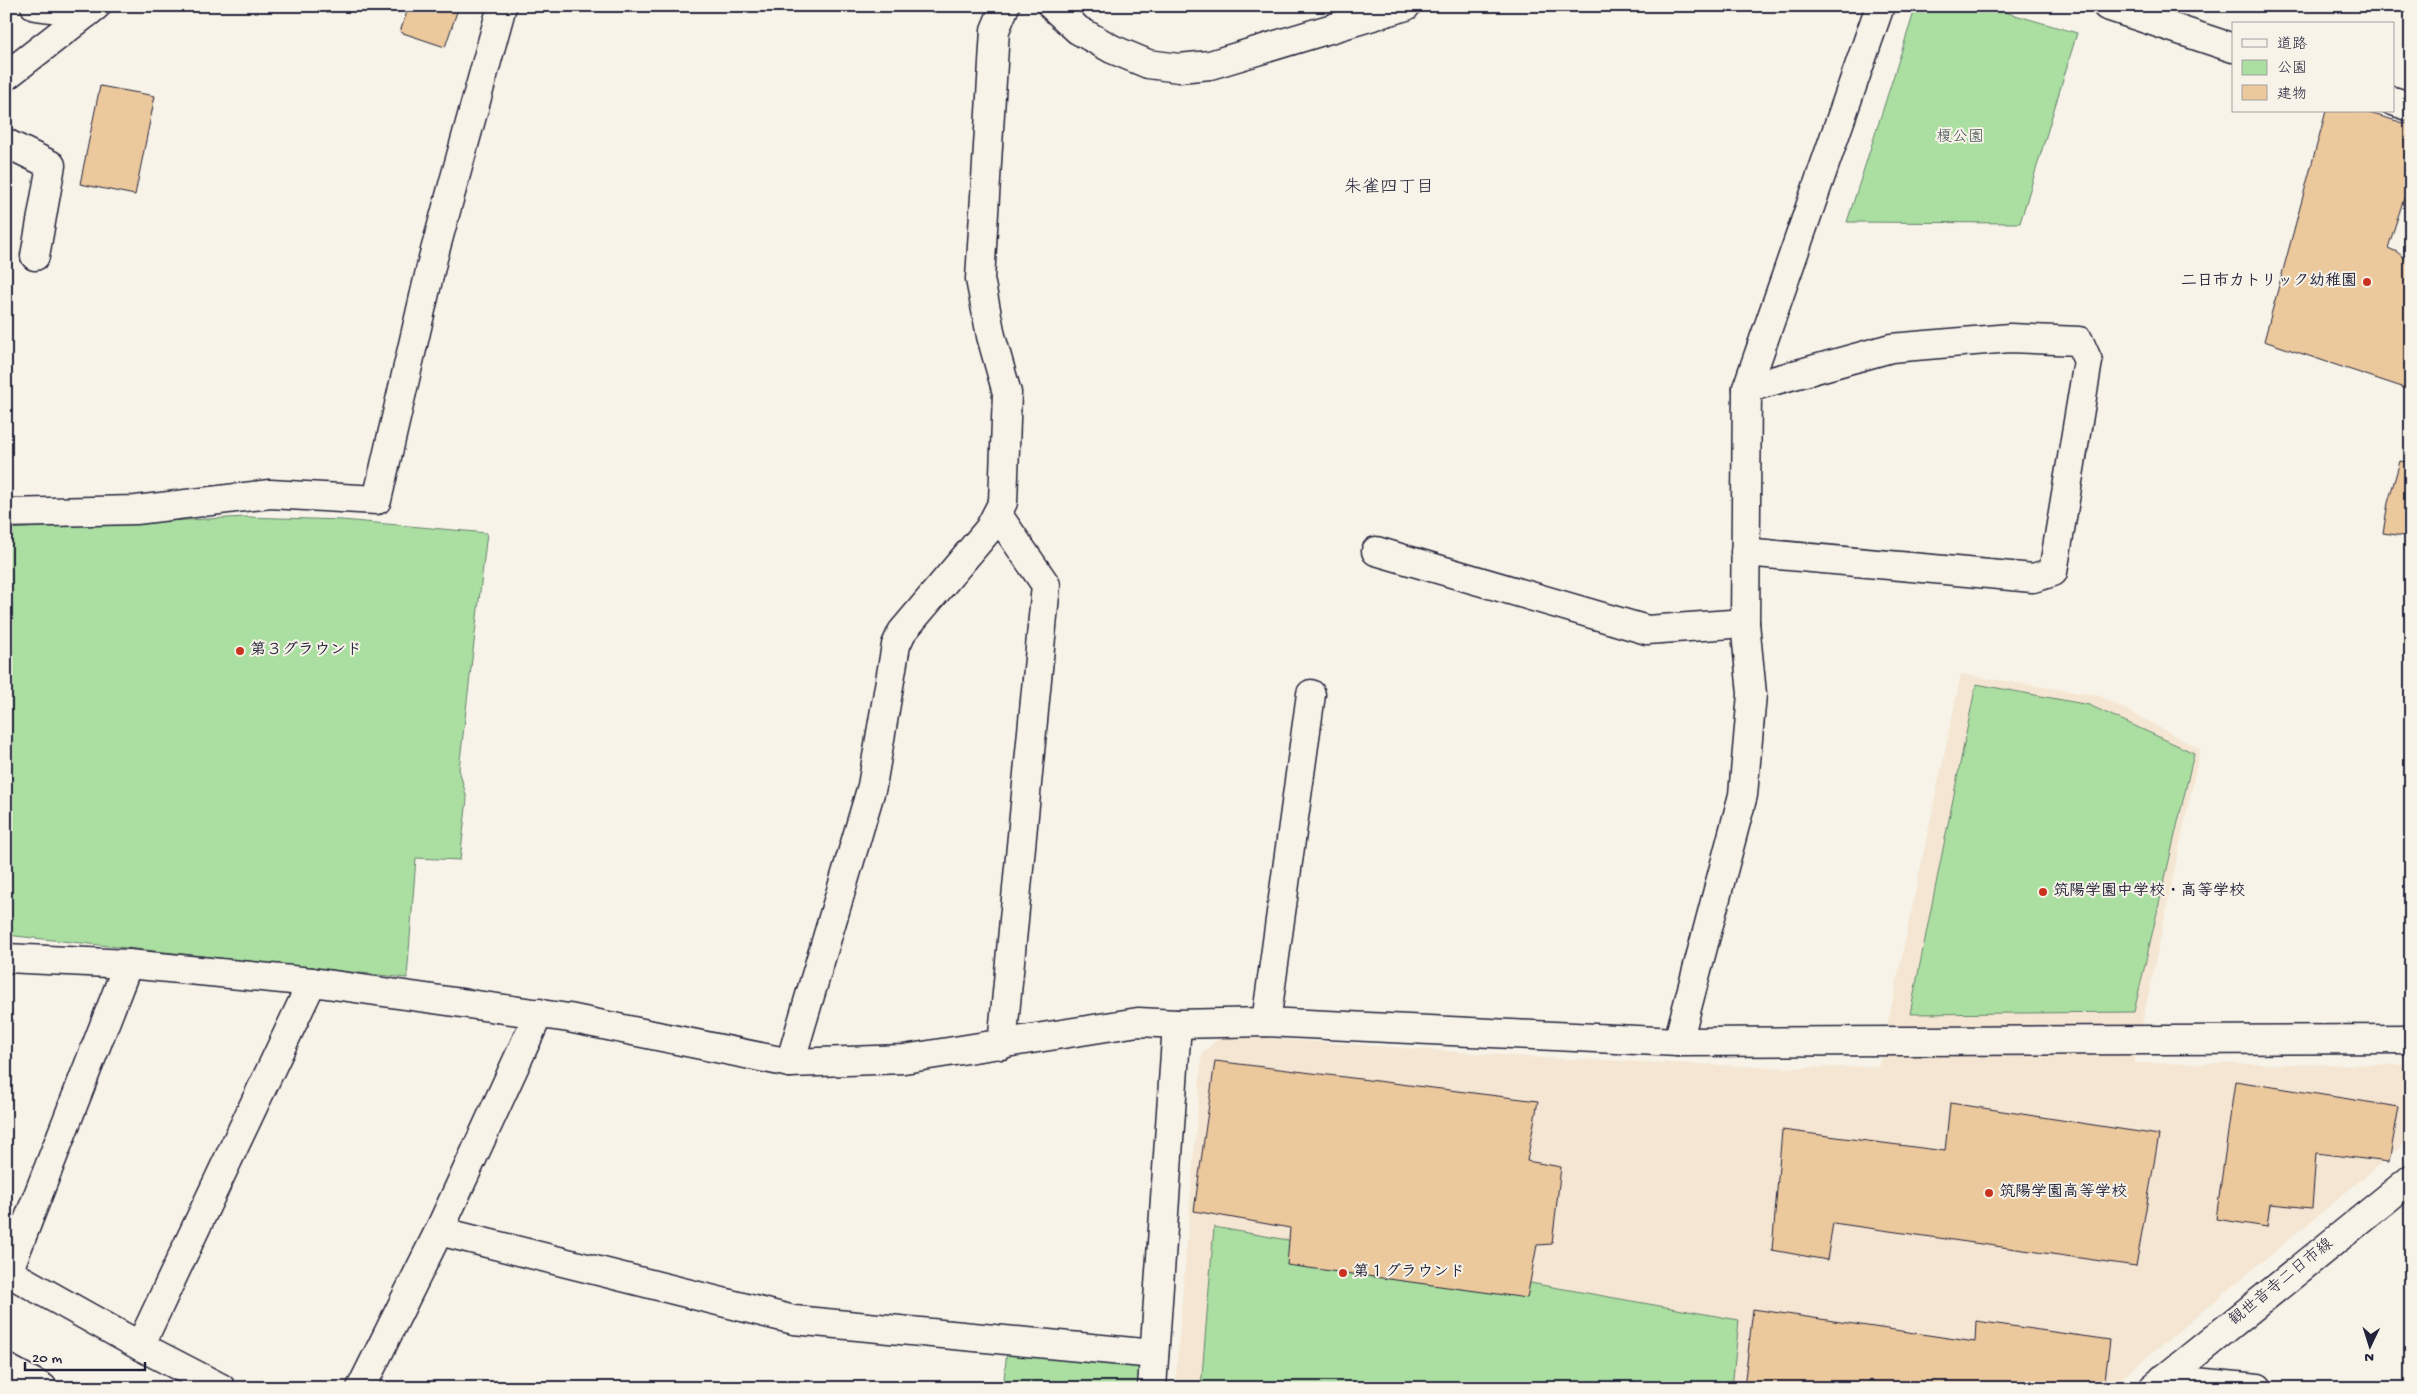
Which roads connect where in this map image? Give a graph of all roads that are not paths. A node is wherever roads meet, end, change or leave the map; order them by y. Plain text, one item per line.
1 (35, 6) edge
2 (502, 6) edge
3 (1005, 6) edge
4 (1052, 6) edge
5 (1406, 6) edge
6 (1880, 6) edge
7 (2107, 6) edge
8 (92, 10) edge
9 (2232, 48) edge
10 (6, 76) edge
11 (2394, 101) edge
12 (2411, 107) edge
13 (6, 143) edge
14 (35, 256) dead end
15 (1747, 388) junction
16 (6, 513) edge
17 (998, 515) junction
18 (1376, 551) dead end
19 (1745, 552) junction
20 (1745, 623) junction
21 (1311, 694) dead end
22 (6, 958) edge
23 (128, 964) junction
24 (312, 982) junction
25 (540, 1013) junction
26 (1266, 1022) junction
27 (1177, 1024) junction
28 (2411, 1038) edge
29 (1678, 1042) junction
30 (1002, 1045) junction
31 (790, 1063) junction
32 (2411, 1178) edge
33 (439, 1231) junction
34 (7, 1272) edge
35 (140, 1346) junction
36 (1154, 1354) junction
37 (6, 1368) edge
38 (2158, 1384) edge
39 (43, 1388) edge
40 (221, 1388) edge
41 (361, 1388) edge
42 (1152, 1388) edge
43 (2258, 1388) edge

1 - 8 main road
2 - 16 main road
3 - 17 main road
4 - 5 main road
6 - 15 main road
7 - 9 main road
8 - 10 main road
11 - 12 main road
13 - 14 main road
15 - 19 main road
15 - 19 main road
17 - 30 main road
17 - 31 main road
18 - 20 main road
19 - 20 main road
20 - 29 main road
21 - 26 main road
22 - 23 main road
23 - 24 main road
23 - 34 main road
24 - 25 main road
24 - 35 main road
25 - 31 main road
25 - 33 main road
26 - 27 main road
26 - 29 main road
27 - 30 main road
27 - 36 main road
28 - 29 main road
30 - 31 main road
32 - 38 main road, 観世音寺二日市線
33 - 36 main road
33 - 41 main road
34 - 35 main road
35 - 40 main road
36 - 42 main road
37 - 39 main road
38 - 43 main road

